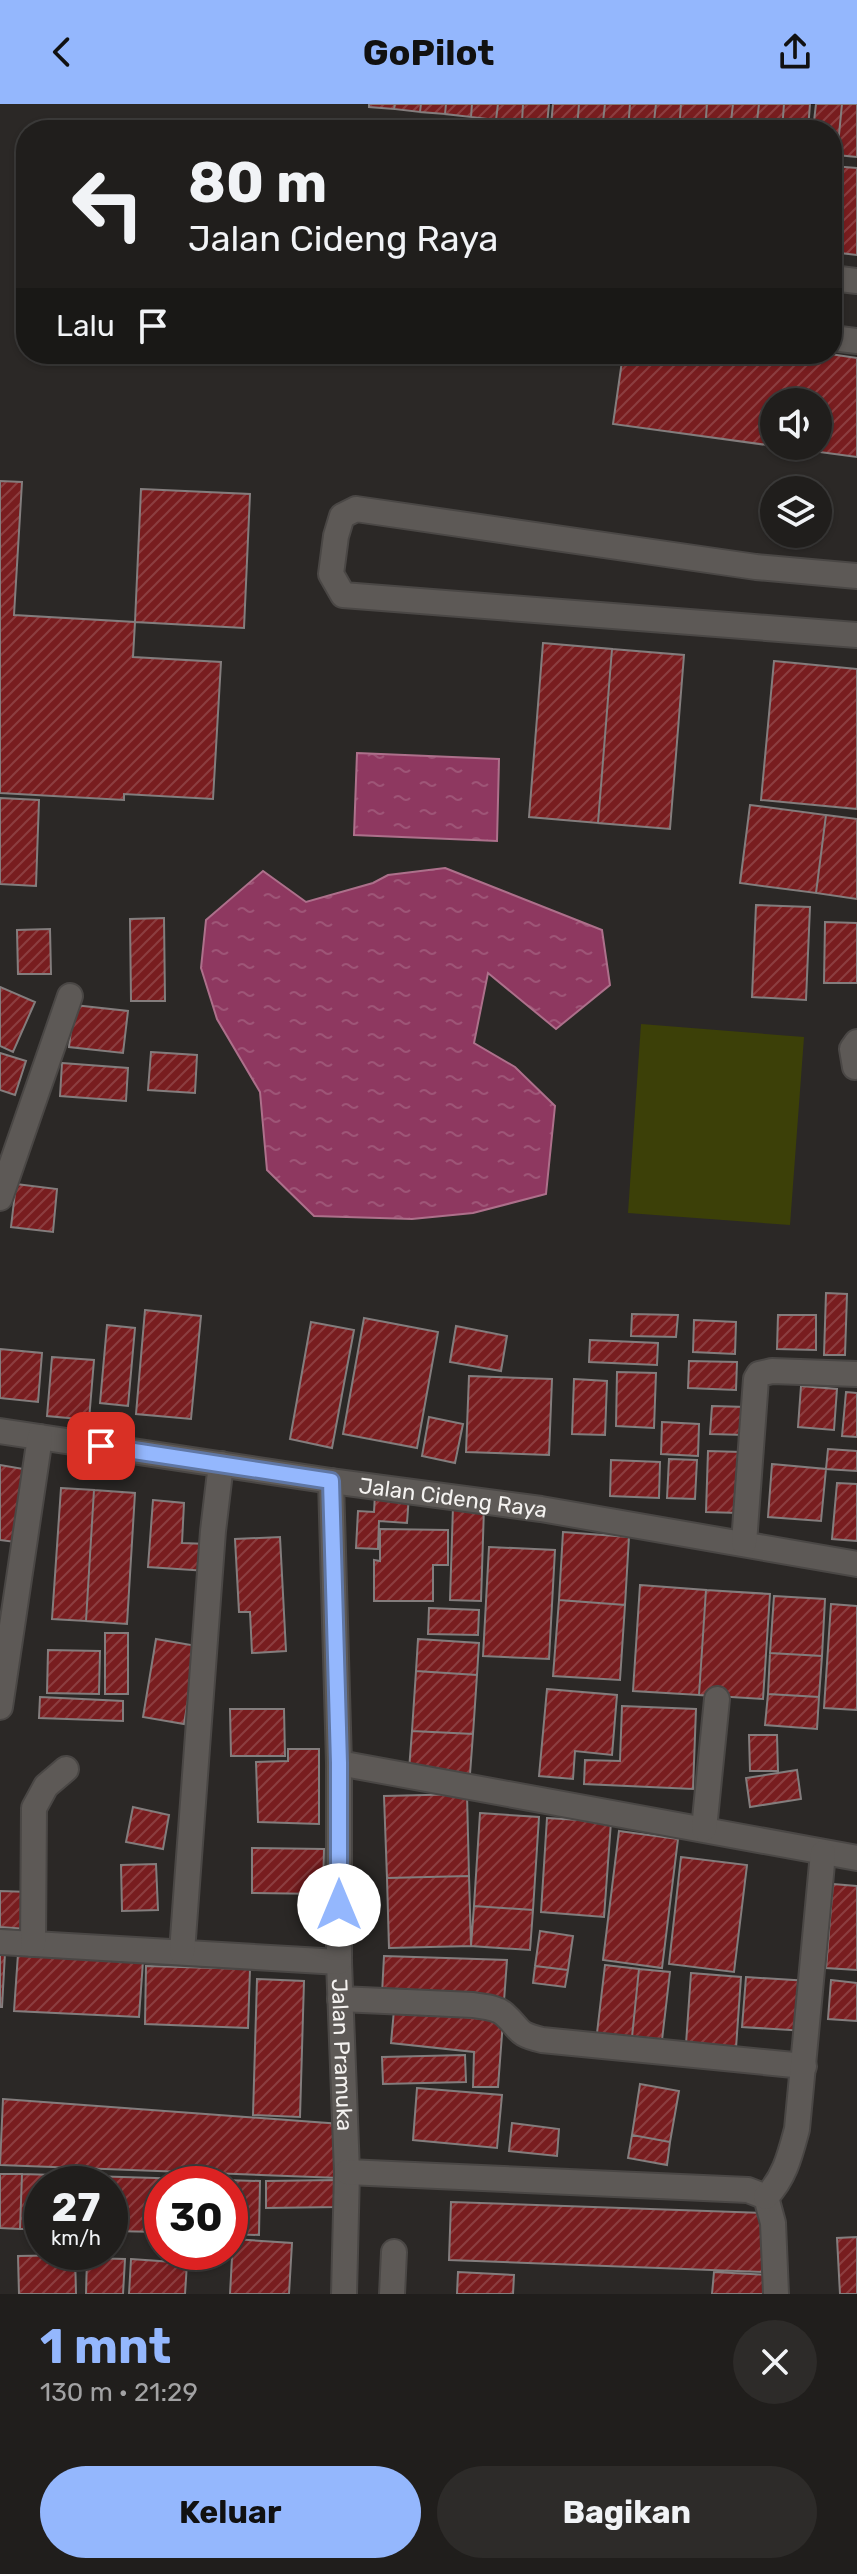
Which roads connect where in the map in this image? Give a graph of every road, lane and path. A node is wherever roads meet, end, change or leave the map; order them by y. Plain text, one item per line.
1 (857, 576) edge
2 (857, 635) edge
3 (70, 996) dead end
4 (857, 1042) edge
5 (855, 1067) dead end
6 (0, 1198) edge
7 (857, 1374) edge
8 (0, 1431) edge
9 (40, 1437) junction
10 (221, 1464) junction
11 (331, 1481) junction
12 (744, 1543) junction
13 (857, 1564) edge
14 (717, 1699) dead end
15 (0, 1707) edge
16 (339, 1763) junction
17 (66, 1769) dead end
18 (704, 1829) junction
19 (823, 1853) junction
20 (857, 1858) edge
21 (0, 1942) edge
22 (33, 1944) junction
23 (182, 1952) junction
24 (339, 1962) junction
25 (340, 1999) junction
26 (804, 2066) junction
27 (347, 2172) junction
28 (766, 2197) junction
29 (394, 2252) dead end
30 (344, 2294) edge
31 (392, 2294) edge
32 (776, 2294) edge

1 - 2 street
3 - 6 street
4 - 5 street
7 - 12 street
8 - 9 street, Jalan Cideng Raya
9 - 10 street, Jalan Cideng Raya
9 - 15 street
10 - 11 street, Jalan Cideng Raya
10 - 23 street
11 - 12 street, Jalan Cideng Raya
11 - 16 street, Jalan Pramuka
12 - 13 street, Jalan Cideng Raya
14 - 18 street
16 - 18 street
16 - 24 street, Jalan Pramuka
17 - 22 street
18 - 19 street
19 - 20 street
19 - 26 street
21 - 22 street
22 - 23 street
23 - 24 street
24 - 25 street, Jalan Pramuka
25 - 26 street
25 - 27 street, Jalan Pramuka
26 - 28 street
27 - 28 street
27 - 30 street, Jalan Pramuka
28 - 32 street
29 - 31 street

